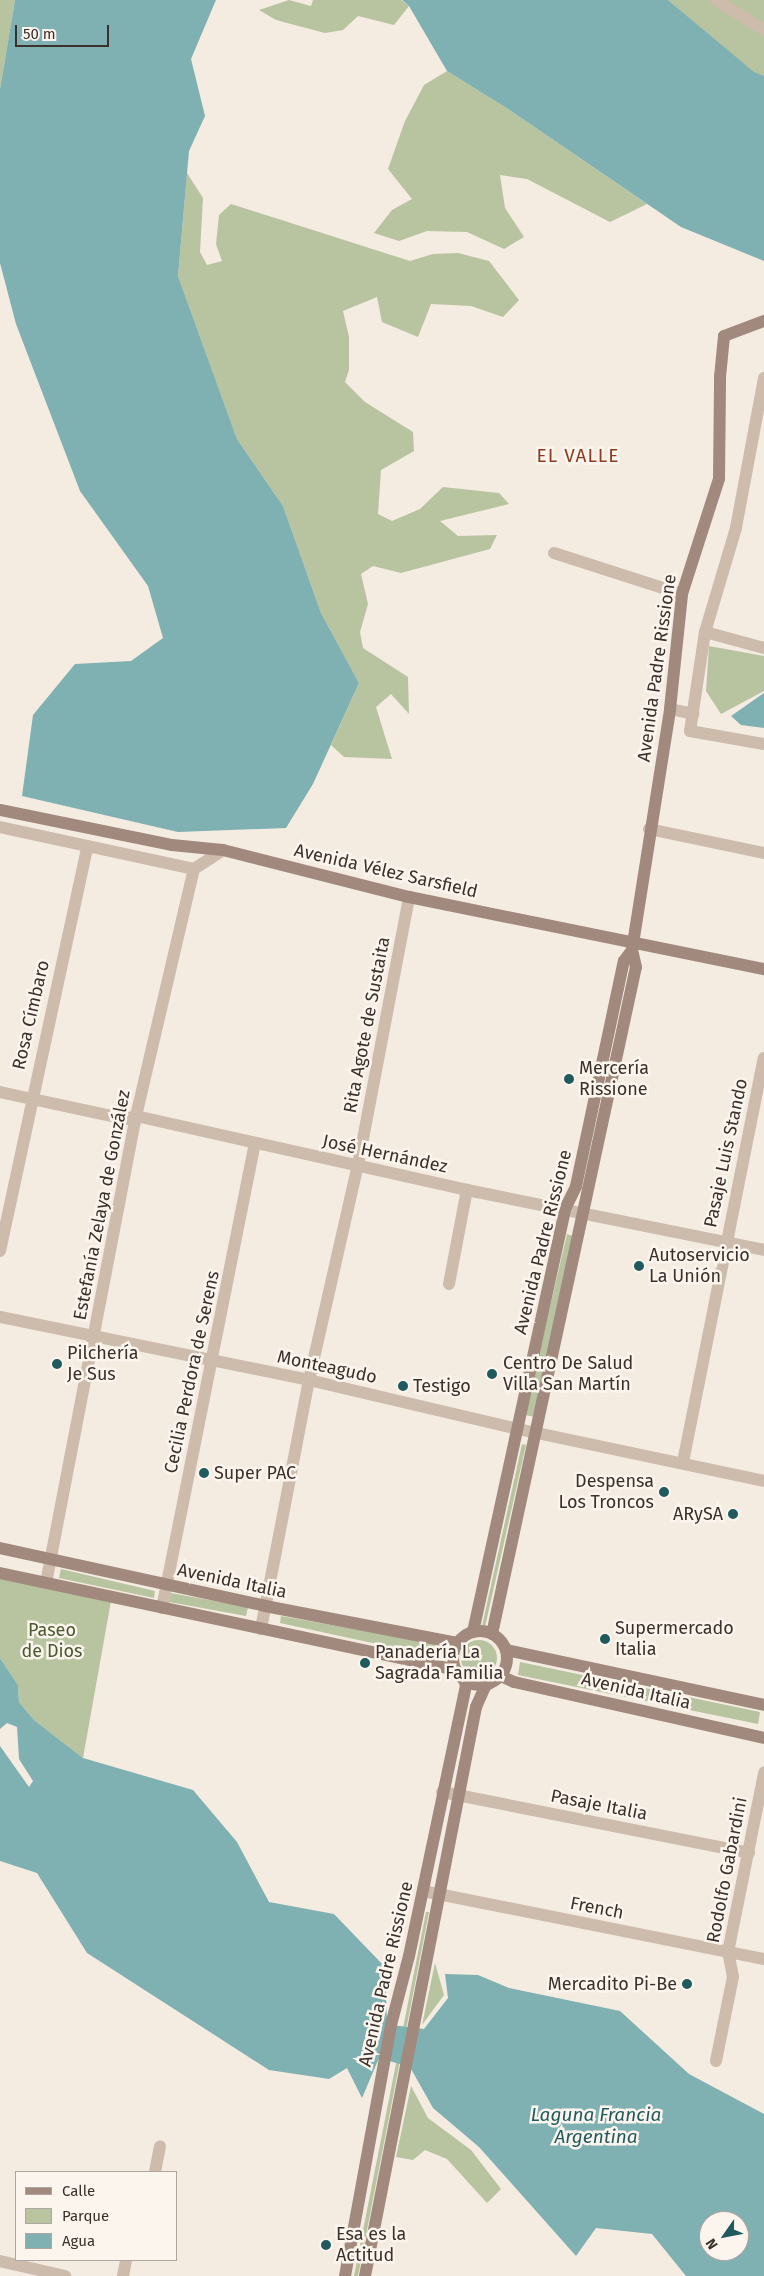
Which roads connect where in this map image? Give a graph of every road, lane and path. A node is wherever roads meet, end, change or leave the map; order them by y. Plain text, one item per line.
1 (716, 0) edge
2 (764, 30) edge
3 (759, 322) edge
4 (764, 378) edge
5 (554, 554) dead end
6 (682, 594) junction
7 (705, 632) junction
8 (764, 648) edge
9 (670, 710) junction
10 (693, 714) junction
11 (764, 744) edge
12 (0, 810) edge
13 (0, 827) edge
14 (649, 829) junction
15 (87, 847) junction
16 (223, 850) junction
17 (764, 853) edge
18 (194, 869) junction
19 (409, 897) junction
20 (633, 945) junction
21 (764, 969) edge
22 (764, 1058) edge
23 (0, 1092) edge
24 (30, 1099) junction
25 (136, 1116) junction
26 (255, 1144) junction
27 (358, 1166) junction
28 (467, 1190) junction
29 (565, 1209) junction
30 (584, 1213) junction
31 (726, 1241) junction
32 (764, 1250) edge
33 (0, 1251) edge
34 (449, 1284) dead end
35 (0, 1317) edge
36 (95, 1338) junction
37 (212, 1362) junction
38 (309, 1380) junction
39 (518, 1429) junction
40 (538, 1433) junction
41 (683, 1462) junction
42 (764, 1481) edge
43 (0, 1548) edge
44 (51, 1561) junction
45 (0, 1573) edge
46 (46, 1583) junction
47 (165, 1585) junction
48 (265, 1606) junction
49 (162, 1608) junction
50 (261, 1629) junction
51 (473, 1632) junction
52 (492, 1634) junction
53 (458, 1643) junction
54 (506, 1650) junction
55 (455, 1670) junction
56 (501, 1676) junction
57 (464, 1680) junction
58 (486, 1685) junction
59 (764, 1705) edge
60 (764, 1738) edge
61 (764, 1773) edge
62 (442, 1792) junction
63 (459, 1795) junction
64 (749, 1853) junction
65 (423, 1891) junction
66 (441, 1894) junction
67 (728, 1952) junction
68 (764, 1959) edge
69 (716, 2061) dead end
70 (160, 2146) dead end
71 (155, 2171) edge
72 (0, 2261) edge
73 (126, 2261) edge
74 (65, 2276) edge
75 (123, 2276) edge
76 (345, 2276) edge
77 (365, 2276) edge

1 - 2 street
3 - 6 main road, Avenida Padre Rissione
4 - 7 street
5 - 6 street
6 - 9 main road, Avenida Padre Rissione
7 - 8 street
7 - 10 street
9 - 10 street
9 - 14 main road, Avenida Padre Rissione
10 - 11 street
12 - 16 main road, Avenida Vélez Sarsfield
13 - 15 street
14 - 17 street
14 - 20 main road, Avenida Padre Rissione
15 - 18 street
15 - 24 street, Rosa Címbaro
16 - 18 street
16 - 19 main road, Avenida Vélez Sarsfield
18 - 25 street, Estefanía Zelaya de González
19 - 20 main road, Avenida Vélez Sarsfield
19 - 27 street, Rita Agote de Sustaita
20 - 21 main road, Avenida Vélez Sarsfield
20 - 29 main road, Avenida Padre Rissione
20 - 30 main road, Avenida Padre Rissione
22 - 31 street, Pasaje Luis Stando
23 - 24 street, José Hernández
24 - 25 street, José Hernández
24 - 33 street, Rosa Címbaro
25 - 26 street, José Hernández
25 - 36 street, Estefanía Zelaya de González
26 - 27 street, José Hernández
26 - 37 street, Cecilia Perdora de Serens
27 - 28 street, José Hernández
27 - 38 street, Rita Agote de Sustaita
28 - 29 street, José Hernández
28 - 34 street
29 - 30 street, José Hernández
29 - 39 main road, Avenida Padre Rissione
30 - 31 street, José Hernández
30 - 40 main road, Avenida Padre Rissione
31 - 32 street, José Hernández
31 - 41 street, Pasaje Luis Stando
35 - 36 street, Monteagudo
36 - 37 street, Monteagudo
36 - 44 street, Estefanía Zelaya de González
37 - 38 street, Monteagudo
37 - 47 street, Cecilia Perdora de Serens
38 - 39 street, Monteagudo
38 - 48 street, Rita Agote de Sustaita
39 - 40 street, Monteagudo
39 - 51 main road, Avenida Padre Rissione
40 - 41 street, Monteagudo
40 - 52 main road, Avenida Padre Rissione
41 - 42 street, Monteagudo
43 - 44 main road, Avenida Italia
44 - 46 street, Estefanía Zelaya de González
44 - 47 main road, Avenida Italia
45 - 46 main road
46 - 49 main road
47 - 48 main road, Avenida Italia
47 - 49 street, Cecilia Perdora de Serens
48 - 50 street, Rita Agote de Sustaita
48 - 53 main road, Avenida Italia
49 - 50 main road
50 - 55 main road
51 - 52 main road
51 - 53 main road
52 - 54 main road
53 - 55 main road
54 - 56 main road
54 - 59 main road, Avenida Italia
55 - 57 main road
56 - 58 main road
56 - 60 main road, Avenida Italia
57 - 58 main road
57 - 62 main road, Avenida Padre Rissione
58 - 63 main road, Avenida Padre Rissione
61 - 64 street, Rodolfo Gabardini
62 - 63 street, Pasaje Italia
62 - 65 main road, Avenida Padre Rissione
63 - 64 street, Pasaje Italia
63 - 66 main road, Avenida Padre Rissione
64 - 67 street, Rodolfo Gabardini
65 - 66 street, French
65 - 76 main road, Avenida Padre Rissione
66 - 67 street, French
66 - 77 main road, Avenida Padre Rissione
67 - 68 street, French
67 - 69 street, Rodolfo Gabardini
70 - 71 street
72 - 74 street
73 - 75 street

